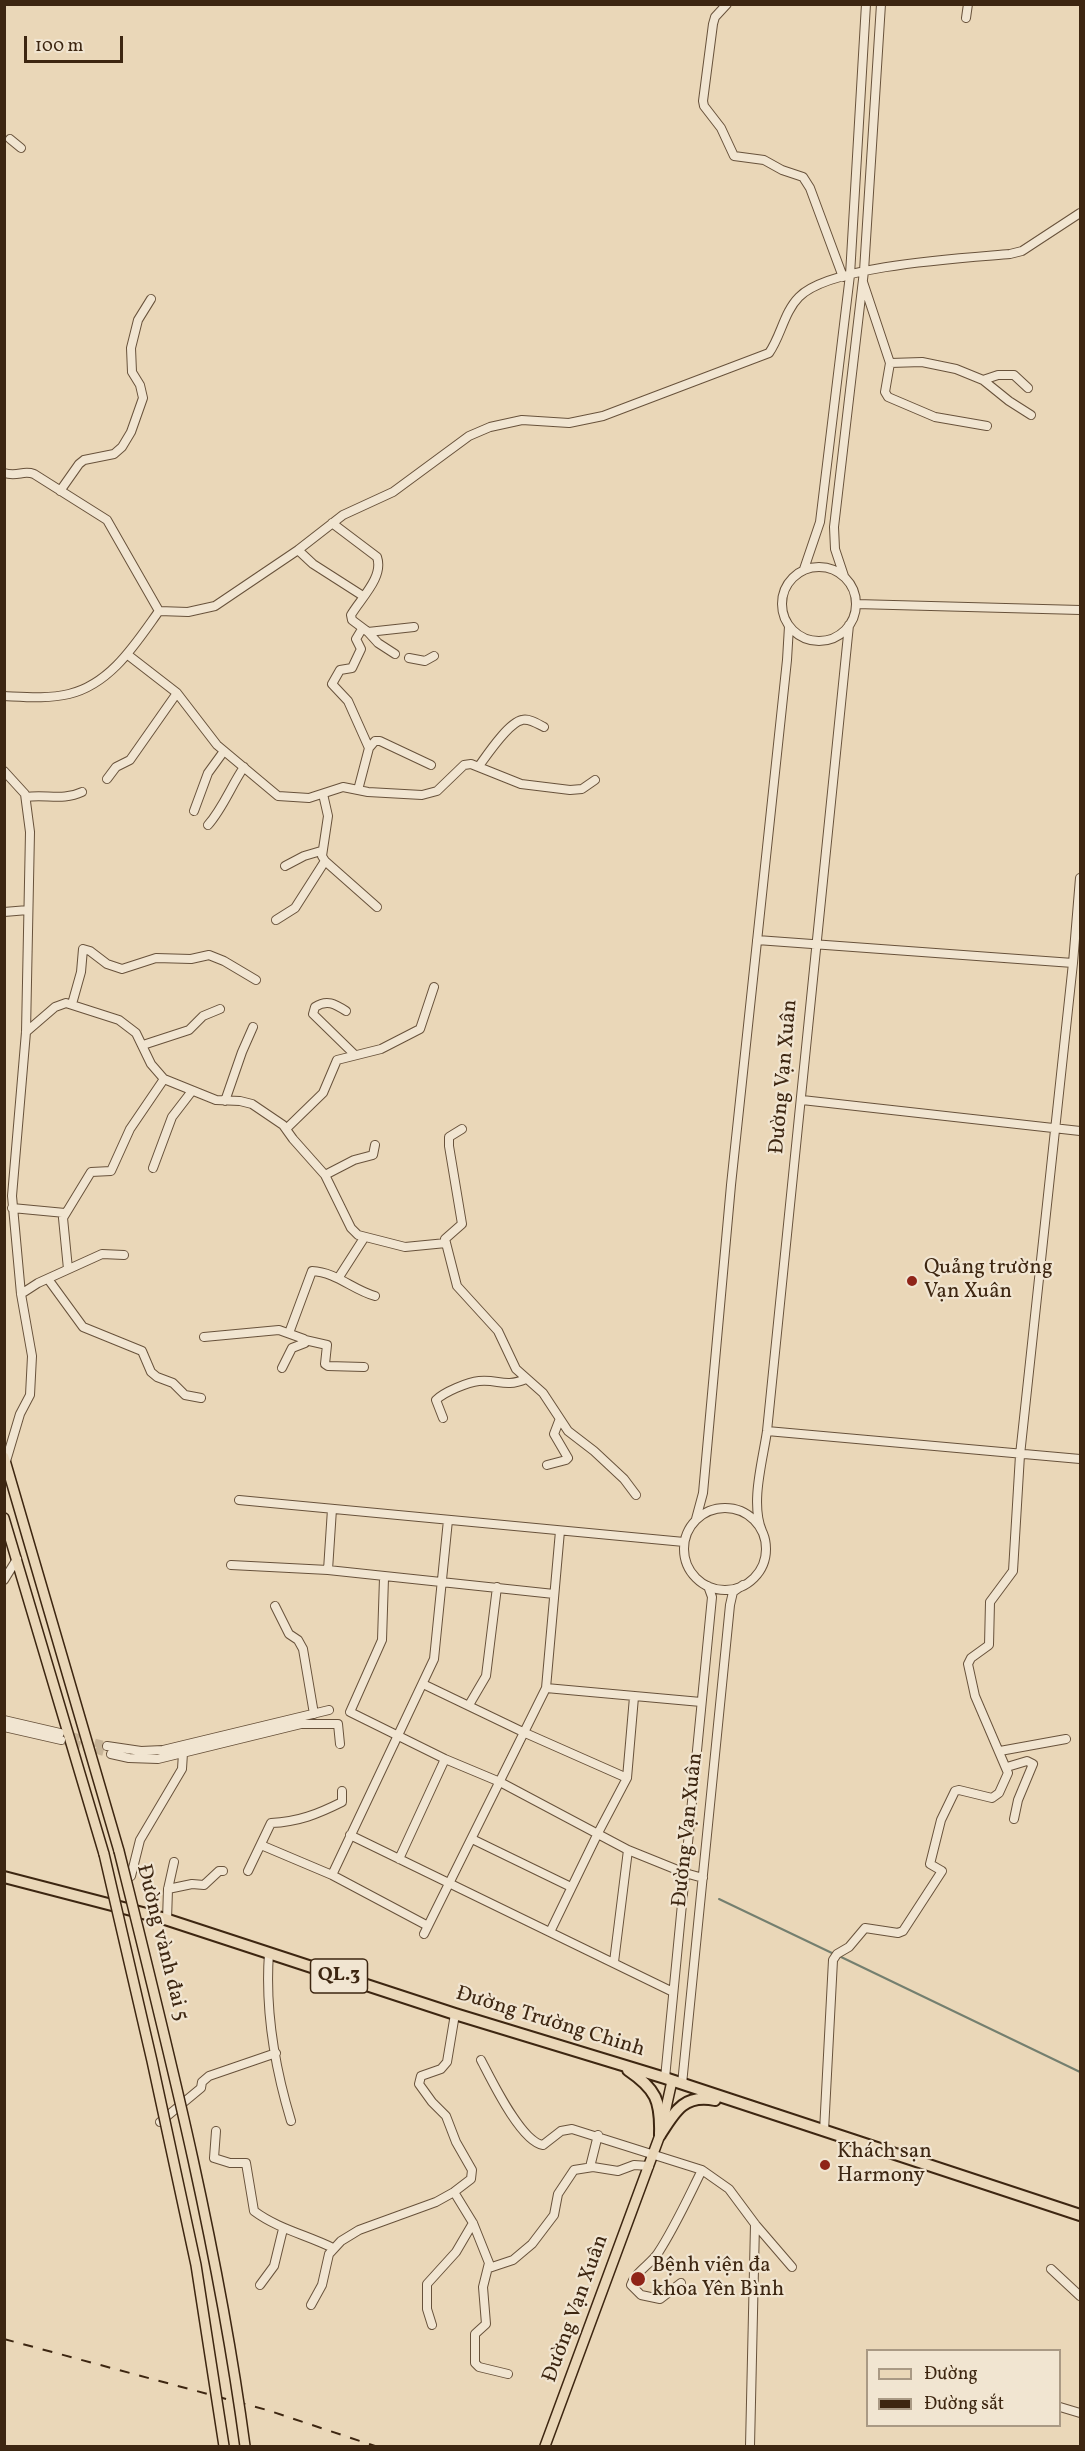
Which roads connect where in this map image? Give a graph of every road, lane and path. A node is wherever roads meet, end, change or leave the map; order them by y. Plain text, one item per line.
1 (727, 4) edge
2 (867, 4) edge
3 (880, 4) edge
4 (968, 4) edge
5 (966, 18) dead end
6 (10, 139) dead end
7 (21, 148) dead end
8 (1080, 213) edge
9 (864, 271) junction
10 (846, 276) junction
11 (862, 280) junction
12 (151, 300) dead end
13 (890, 363) junction
14 (983, 380) junction
15 (1028, 388) dead end
16 (1031, 415) dead end
17 (987, 426) dead end
18 (4, 473) edge
19 (60, 491) junction
20 (333, 523) junction
21 (298, 550) junction
22 (804, 569) junction
23 (844, 576) junction
24 (363, 596) junction
25 (856, 604) junction
26 (1080, 610) edge
27 (159, 611) junction
28 (849, 625) junction
29 (789, 626) junction
30 (414, 627) dead end
31 (365, 631) junction
32 (395, 654) dead end
33 (128, 655) junction
34 (434, 656) dead end
35 (409, 658) dead end
36 (177, 693) junction
37 (4, 696) edge
38 (544, 727) dead end
39 (369, 748) junction
40 (224, 751) junction
41 (431, 765) dead end
42 (479, 766) junction
43 (244, 767) junction
44 (4, 771) edge
45 (107, 779) dead end
46 (596, 780) dead end
47 (358, 790) junction
48 (81, 792) dead end
49 (323, 794) junction
50 (26, 798) junction
51 (194, 811) dead end
52 (208, 825) dead end
53 (321, 851) junction
54 (325, 861) junction
55 (285, 866) dead end
56 (1080, 878) edge
57 (377, 907) dead end
58 (28, 910) junction
59 (4, 912) edge
60 (276, 920) dead end
61 (757, 940) junction
62 (816, 943) junction
63 (1073, 963) junction
64 (256, 980) dead end
65 (434, 987) dead end
66 (72, 1004) junction
67 (220, 1009) dead end
68 (346, 1011) dead end
69 (252, 1027) dead end
70 (26, 1032) junction
71 (143, 1045) junction
72 (355, 1055) junction
73 (164, 1079) junction
74 (192, 1090) junction
75 (802, 1100) junction
76 (225, 1101) junction
77 (287, 1128) junction
78 (462, 1129) dead end
79 (1054, 1129) junction
80 (1080, 1131) edge
81 (375, 1145) dead end
82 (153, 1168) dead end
83 (325, 1175) junction
84 (12, 1208) junction
85 (65, 1213) junction
86 (364, 1238) junction
87 (446, 1243) junction
88 (124, 1255) dead end
89 (68, 1269) junction
90 (339, 1278) junction
91 (48, 1280) junction
92 (21, 1294) junction
93 (375, 1296) dead end
94 (289, 1333) junction
95 (204, 1337) dead end
96 (305, 1340) junction
97 (364, 1367) dead end
98 (282, 1368) dead end
99 (526, 1378) junction
100 (201, 1398) dead end
101 (443, 1418) dead end
102 (559, 1420) junction
103 (767, 1431) junction
104 (1020, 1455) junction
105 (5, 1459) edge
106 (1080, 1459) edge
107 (547, 1465) dead end
108 (636, 1495) dead end
109 (240, 1500) dead end
110 (332, 1509) junction
111 (4, 1518) edge
112 (696, 1519) junction
113 (448, 1520) junction
114 (560, 1531) junction
115 (762, 1531) junction
116 (684, 1542) junction
117 (17, 1559) junction
118 (231, 1565) dead end
119 (328, 1570) junction
120 (384, 1578) junction
121 (4, 1580) edge
122 (443, 1582) junction
123 (708, 1586) junction
124 (743, 1586) junction
125 (497, 1587) junction
126 (554, 1594) junction
127 (275, 1606) dead end
128 (423, 1684) junction
129 (546, 1688) junction
130 (634, 1697) junction
131 (701, 1702) junction
132 (469, 1705) junction
133 (329, 1710) dead end
134 (314, 1714) junction
135 (4, 1720) edge
136 (4, 1726) edge
137 (523, 1732) junction
138 (397, 1734) junction
139 (1066, 1739) dead end
140 (340, 1744) dead end
141 (1000, 1751) junction
142 (183, 1753) junction
143 (445, 1759) junction
144 (1007, 1767) junction
145 (627, 1778) junction
146 (500, 1782) junction
147 (342, 1791) dead end
148 (1014, 1819) dead end
149 (598, 1833) junction
150 (350, 1835) junction
151 (472, 1839) junction
152 (261, 1845) junction
153 (628, 1850) junction
154 (399, 1859) junction
155 (174, 1862) dead end
156 (223, 1871) dead end
157 (248, 1871) dead end
158 (685, 1873) junction
159 (332, 1875) junction
160 (131, 1876) dead end
161 (4, 1878) edge
162 (702, 1878) junction
163 (450, 1882) junction
164 (571, 1887) junction
165 (168, 1889) junction
166 (167, 1920) junction
167 (550, 1932) junction
168 (269, 1953) junction
169 (614, 1962) junction
170 (673, 1992) junction
171 (455, 2014) junction
172 (276, 2053) junction
173 (481, 2060) dead end
174 (620, 2065) junction
175 (673, 2081) junction
176 (739, 2104) junction
177 (291, 2121) dead end
178 (160, 2122) dead end
179 (216, 2131) dead end
180 (824, 2131) junction
181 (598, 2135) junction
182 (660, 2135) junction
183 (653, 2153) junction
184 (649, 2166) junction
185 (590, 2168) junction
186 (702, 2170) junction
187 (454, 2192) junction
188 (1080, 2215) edge
189 (473, 2223) junction
190 (755, 2224) junction
191 (283, 2229) junction
192 (333, 2248) junction
193 (792, 2267) dead end
194 (489, 2268) junction
195 (1051, 2269) dead end
196 (681, 2283) dead end
197 (260, 2285) dead end
198 (1080, 2296) edge
199 (311, 2305) dead end
200 (432, 2325) dead end
201 (508, 2374) dead end
202 (1061, 2408) edge
203 (1080, 2414) edge
204 (224, 2446) edge
205 (245, 2446) edge
206 (545, 2446) edge
207 (750, 2446) edge

1 - 10 street
2 - 10 street
3 - 9 street
4 - 5 street
6 - 7 street
8 - 9 street
9 - 10 street
9 - 11 street
10 - 20 street
10 - 22 street
11 - 13 street
11 - 23 street
12 - 19 street
13 - 14 street
13 - 17 street
14 - 15 street
14 - 16 street
18 - 19 street
19 - 27 street
20 - 21 street
20 - 24 street
21 - 24 street
21 - 27 street
22 - 23 street
22 - 29 street
23 - 25 street
24 - 31 street
25 - 26 street
25 - 28 street
27 - 33 street
28 - 29 street
28 - 62 street, Đường Vạn Xuân
29 - 61 street, Đường Vạn Xuân
30 - 31 street
31 - 32 street
31 - 39 street
33 - 36 street
33 - 37 street
34 - 35 street
36 - 40 street
36 - 45 street
38 - 42 street
39 - 41 street
39 - 47 street
40 - 43 street
40 - 51 street
42 - 46 street
42 - 47 street
43 - 49 street
43 - 52 street
44 - 50 street
47 - 49 street
48 - 50 street
49 - 53 street
50 - 58 street
53 - 54 street
53 - 55 street
54 - 57 street
54 - 60 street
56 - 63 street
58 - 59 street
58 - 70 street
61 - 62 street
61 - 112 street, Đường Vạn Xuân
62 - 63 street
62 - 75 street, Đường Vạn Xuân
63 - 79 street
64 - 66 street
65 - 72 street
66 - 70 street
66 - 71 street
67 - 71 street
68 - 72 street
69 - 76 street
70 - 84 street
71 - 73 street
72 - 77 street
73 - 74 street
73 - 85 street
74 - 76 street
74 - 82 street
75 - 79 street
75 - 103 street, Đường Vạn Xuân
76 - 77 street
77 - 83 street
78 - 87 street
79 - 80 street
79 - 104 street
81 - 83 street
83 - 86 street
84 - 85 street
84 - 92 street
85 - 89 street
86 - 87 street
86 - 90 street
87 - 99 street
88 - 89 street
89 - 91 street
90 - 93 street
90 - 94 street
91 - 92 street
91 - 100 street
92 - 105 street
94 - 95 street
94 - 96 street
96 - 97 street
96 - 98 street
99 - 101 street
99 - 102 street
102 - 107 street
102 - 108 street
103 - 104 street
103 - 115 street, Đường Vạn Xuân
104 - 106 street
104 - 141 street
105 - 205 main road, Đường vành đai 5, bridge
109 - 110 street
110 - 113 street
110 - 119 street
111 - 117 main road, Đường vành đai 5
112 - 115 street
112 - 116 street
113 - 114 street
113 - 122 street
114 - 116 street
114 - 126 street
115 - 124 street
116 - 123 street
117 - 121 street
117 - 204 main road, Đường vành đai 5, bridge
118 - 119 street
119 - 120 street
120 - 122 street
120 - 138 street
122 - 125 street
122 - 128 street
123 - 124 street
123 - 131 street, Đường Vạn Xuân
124 - 162 street, Đường Vạn Xuân
125 - 126 street
125 - 132 street
126 - 129 street
127 - 134 street
128 - 132 street
128 - 138 street
129 - 130 street
129 - 137 street
130 - 131 street
130 - 145 street
131 - 158 street, Đường Vạn Xuân
132 - 137 street
133 - 134 street
134 - 142 street
135 - 136 street
137 - 145 street
137 - 146 street
138 - 143 street
138 - 150 street
139 - 141 street
140 - 142 street
141 - 144 street
142 - 160 street
143 - 146 street
143 - 154 street
144 - 148 street
144 - 180 street
145 - 149 street
146 - 149 street
146 - 151 street
147 - 152 street
149 - 153 street
149 - 164 street
150 - 154 street
150 - 159 street
151 - 163 street
151 - 164 street
152 - 157 street
152 - 159 street
153 - 158 street
153 - 169 street
154 - 163 street
155 - 165 street
156 - 165 street
158 - 162 street
158 - 170 street, Đường Vạn Xuân
159 - 163 street
161 - 166 highway, Đường Trường Chinh / QL.3
162 - 175 street, Đường Vạn Xuân
163 - 167 street
164 - 167 street
165 - 166 street
166 - 168 highway, Đường Trường Chinh / QL.3
167 - 169 street
168 - 171 highway, Đường Trường Chinh / QL.3
168 - 172 street
169 - 170 street
170 - 175 street, Đường Vạn Xuân
171 - 174 highway, Đường Trường Chinh / QL.3
171 - 187 street
172 - 177 street
172 - 178 street
173 - 181 street
174 - 175 highway, Đường Trường Chinh / QL.3
174 - 182 highway
175 - 176 highway, Đường Trường Chinh / QL.3
175 - 182 main road, Đường Vạn Xuân
176 - 180 highway, Đường Trường Chinh / QL.3
176 - 182 highway
179 - 191 street
180 - 188 highway, Đường Trường Chinh / QL.3
181 - 183 street
181 - 185 street
182 - 183 main road, Đường Vạn Xuân
183 - 184 main road, Đường Vạn Xuân
183 - 186 street
184 - 185 street
184 - 206 main road, Đường Vạn Xuân
185 - 194 street
186 - 190 street
186 - 196 street
187 - 189 street
187 - 192 street
189 - 194 street
189 - 200 street
190 - 193 street
190 - 207 street
191 - 192 street
191 - 197 street
192 - 199 street
194 - 201 street
195 - 198 street
202 - 203 street

